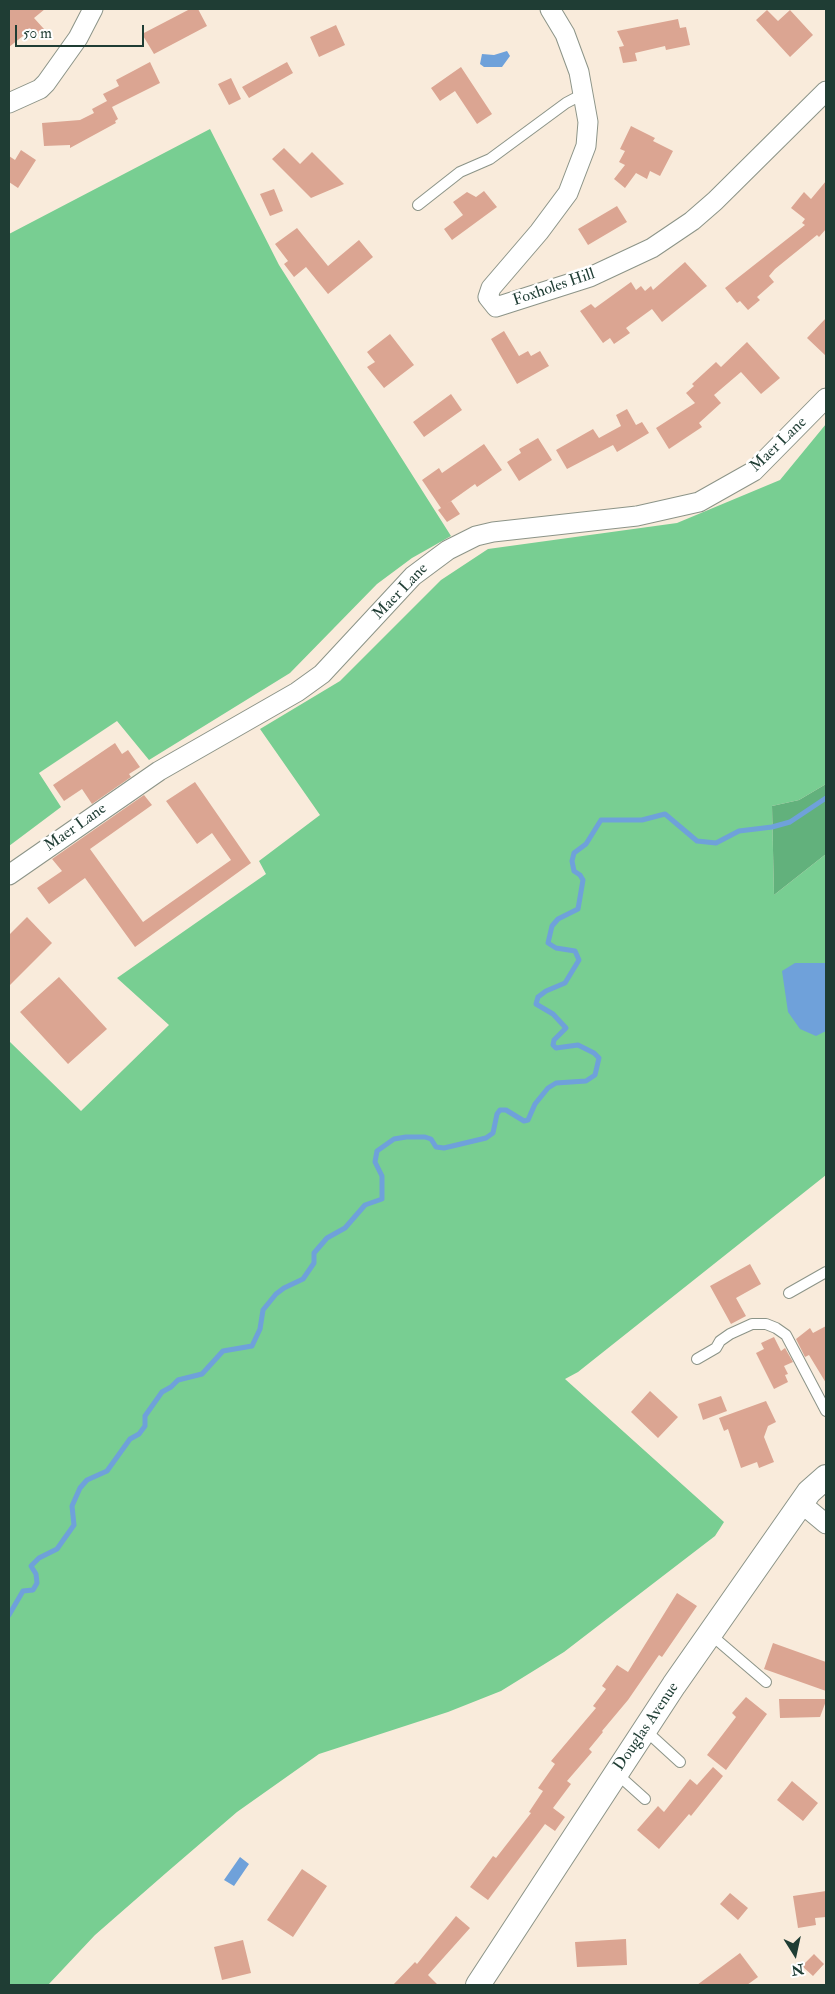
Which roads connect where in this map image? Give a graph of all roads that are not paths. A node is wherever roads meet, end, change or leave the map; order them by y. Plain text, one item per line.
1 (93, 9) edge
2 (550, 9) edge
3 (826, 92) edge
4 (583, 94) junction
5 (9, 103) edge
6 (418, 205) dead end
7 (826, 398) edge
8 (9, 875) edge
9 (826, 1272) edge
10 (789, 1293) dead end
11 (697, 1359) dead end
12 (826, 1411) edge
13 (826, 1477) edge
14 (802, 1504) junction
15 (826, 1524) edge
16 (710, 1634) junction
17 (766, 1682) dead end
18 (645, 1730) junction
19 (680, 1762) dead end
20 (616, 1772) junction
21 (645, 1799) dead end
22 (478, 1985) edge

1 - 5 street
2 - 4 street, Foxholes Hill
3 - 4 street, Foxholes Hill
4 - 6 lane
7 - 8 street, Maer Lane
9 - 10 lane
11 - 12 lane
13 - 14 street, Douglas Avenue
14 - 15 street
14 - 16 street, Douglas Avenue
16 - 17 lane
16 - 18 street, Douglas Avenue
18 - 19 lane
18 - 20 street, Douglas Avenue
20 - 21 lane
20 - 22 street, Douglas Avenue

